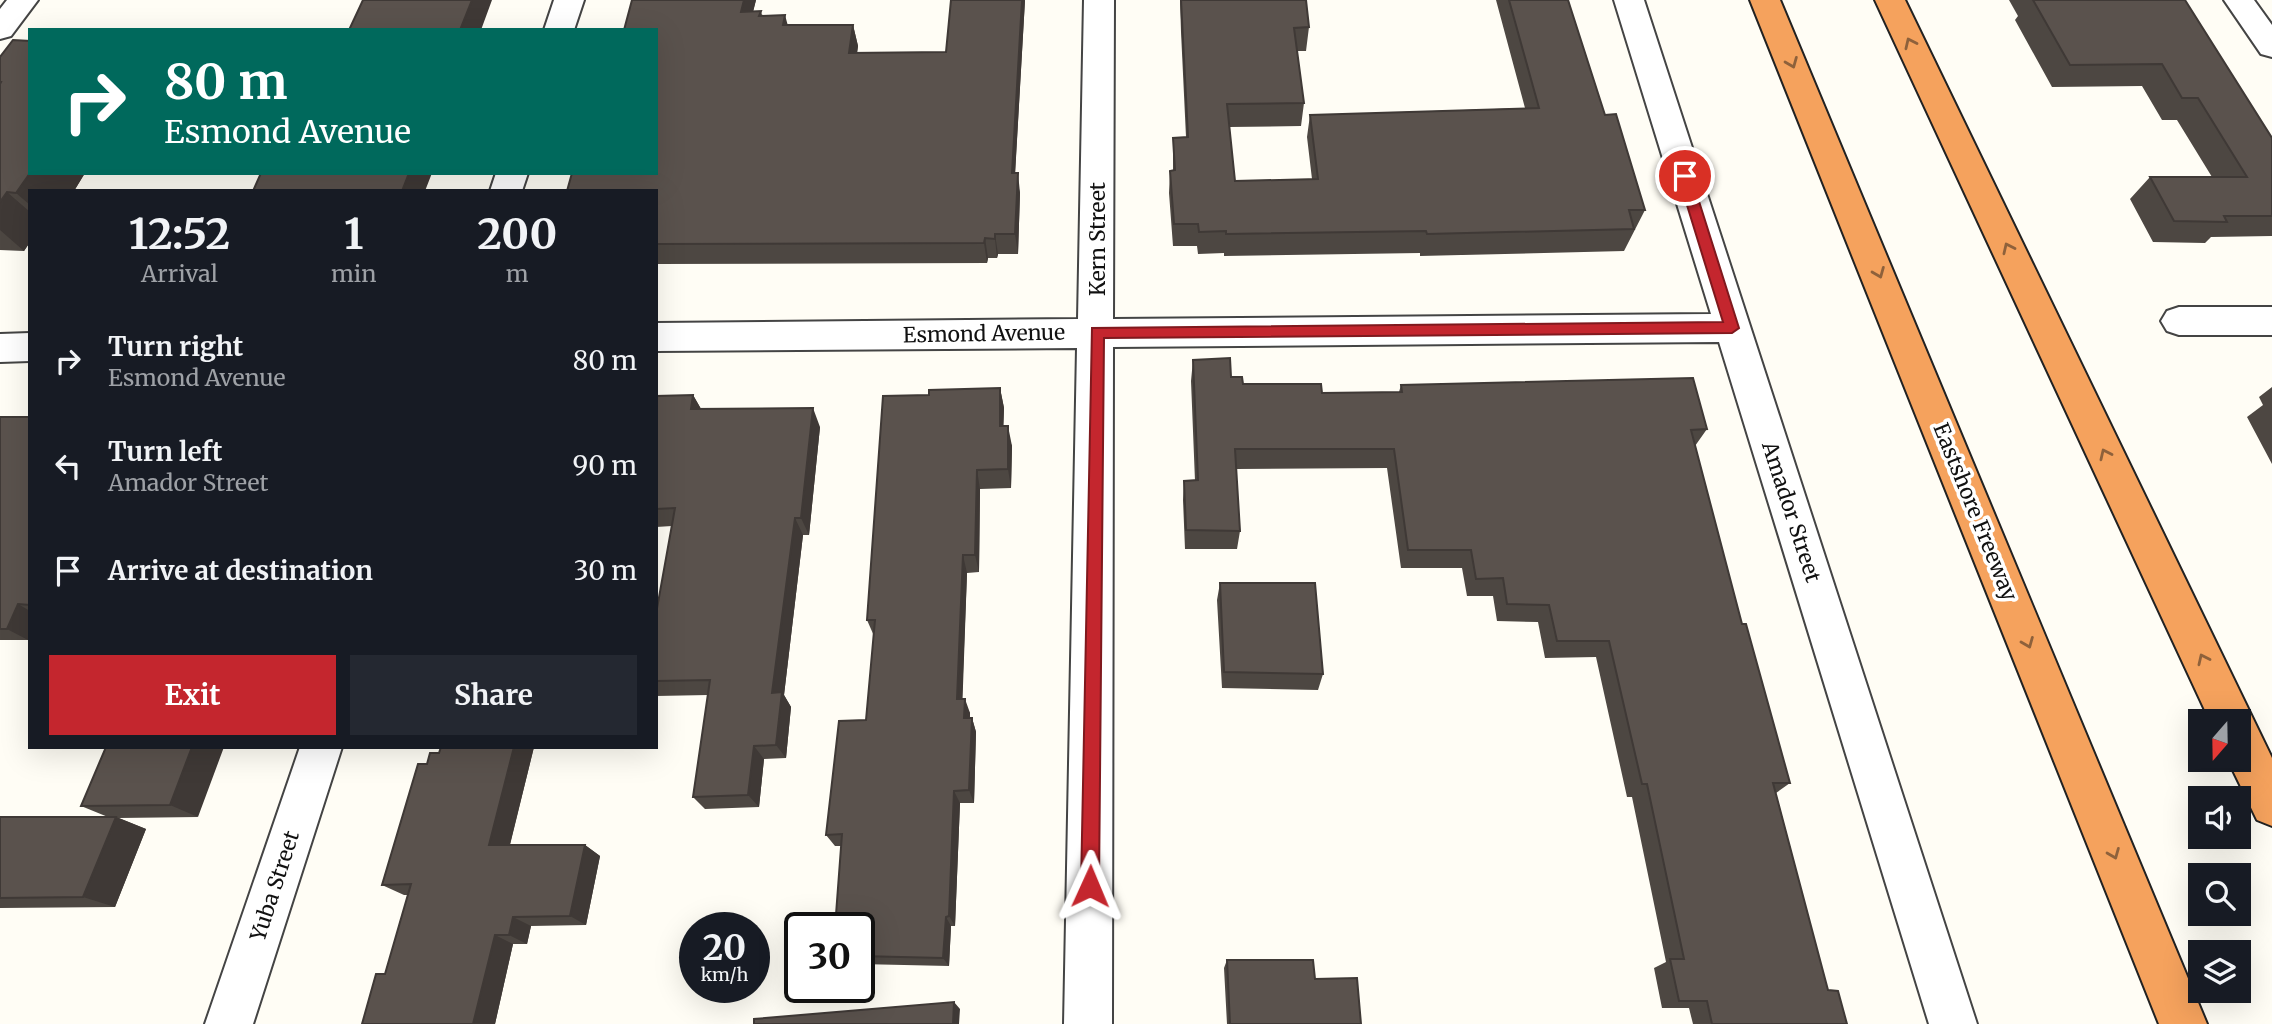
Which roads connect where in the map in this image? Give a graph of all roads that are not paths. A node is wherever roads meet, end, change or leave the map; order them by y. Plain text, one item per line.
1 (23, 0) edge
2 (569, 0) edge
3 (1099, 0) edge
4 (1629, 0) edge
5 (1765, 0) edge
6 (1890, 0) edge
7 (2239, 0) edge
8 (560, 28) edge
9 (0, 29) edge
10 (2272, 47) edge
11 (2179, 321) dead end
12 (2272, 321) edge
13 (1732, 328) junction
14 (1097, 332) junction
15 (658, 337) edge
16 (28, 347) edge
17 (0, 348) edge
18 (2226, 709) edge
19 (320, 749) edge
20 (2251, 761) edge
21 (2272, 805) edge
22 (229, 1024) edge
23 (1088, 1024) edge
24 (1953, 1024) edge
25 (2183, 1024) edge

1 - 9 street
2 - 8 street
3 - 14 street, Kern Street
4 - 13 street, Amador Street
5 -> 25 highway, Eastshore Freeway
18 -> 6 highway
7 - 10 street
11 - 12 street
13 - 14 street, Esmond Avenue
13 - 24 street, Amador Street
14 - 15 street, Esmond Avenue
14 - 23 street, Kern Street
16 - 17 street
19 - 22 street, Yuba Street
20 - 21 highway

